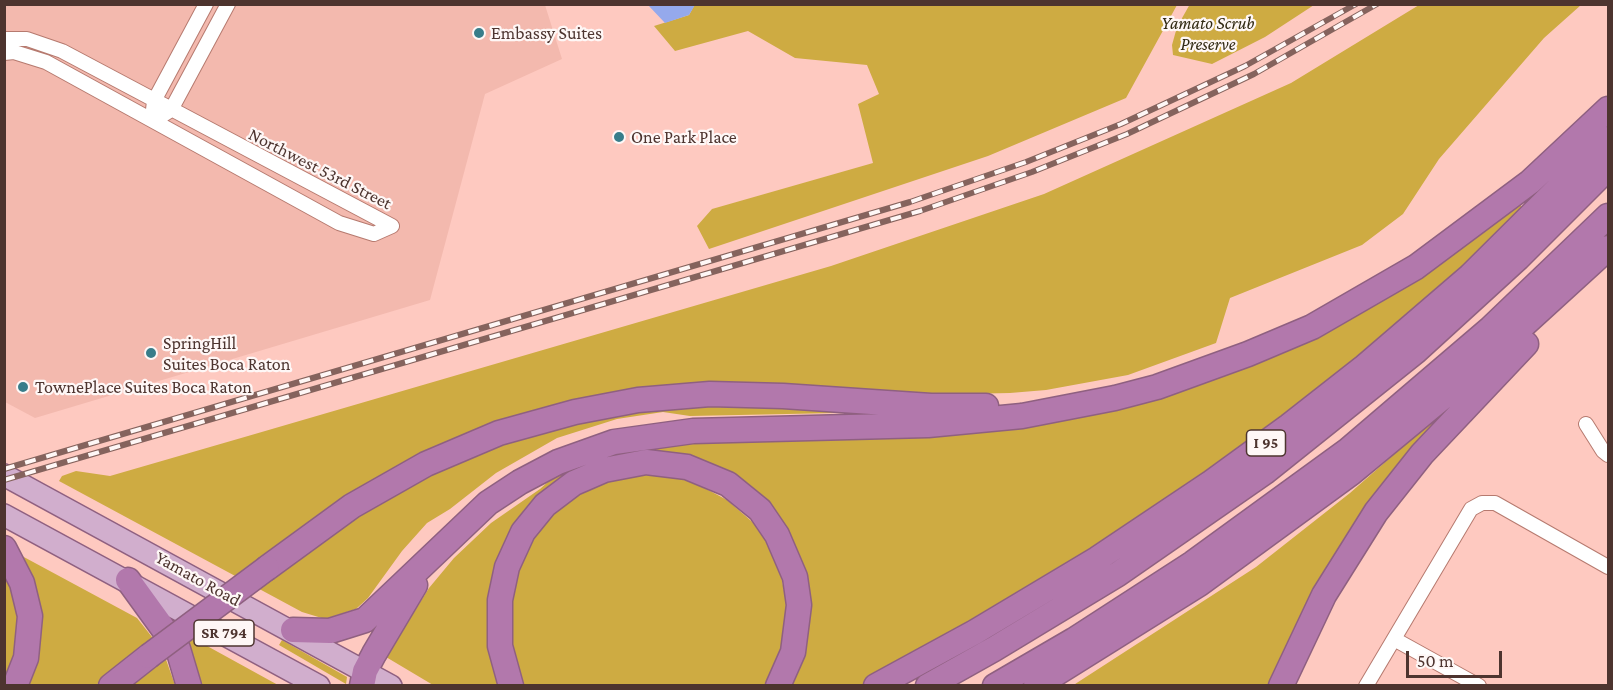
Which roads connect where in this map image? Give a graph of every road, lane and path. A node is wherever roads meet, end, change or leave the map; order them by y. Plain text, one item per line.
1 (206, 4) edge
2 (228, 4) edge
3 (4, 39) edge
4 (4, 53) edge
5 (154, 101) junction
6 (1608, 109) edge
7 (171, 110) junction
8 (153, 121) junction
9 (1608, 139) edge
10 (1608, 168) edge
11 (1608, 216) edge
12 (1604, 253) edge
13 (1204, 371) junction
14 (1586, 424) dead end
15 (1608, 455) edge
16 (4, 475) edge
17 (4, 515) edge
18 (4, 548) edge
19 (437, 550) junction
20 (1608, 567) edge
21 (128, 580) junction
22 (293, 630) junction
23 (1394, 639) junction
24 (364, 678) edge
25 (15, 686) edge
26 (111, 686) edge
27 (189, 686) edge
28 (319, 686) edge
29 (391, 686) edge
30 (511, 686) edge
31 (778, 686) edge
32 (876, 686) edge
33 (928, 686) edge
34 (995, 686) edge
35 (1036, 686) edge
36 (1281, 686) edge
37 (1366, 686) edge
38 (1479, 686) edge

1 - 5 street
2 - 7 street
3 - 5 street, Northwest 53rd Street
4 - 8 street, Northwest 53rd Street
5 - 7 street, Northwest 53rd Street
5 - 8 street
6 - 13 highway
7 - 8 street
7 - 8 street, Northwest 53rd Street
9 - 32 highway, I 95
10 - 33 highway
11 - 34 highway
12 - 35 highway
12 - 36 highway
13 - 19 highway
13 - 26 highway, bridge
14 - 15 street
16 - 22 main road, Yamato Road / SR 794
17 - 21 main road, Yamato Road / SR 794
18 - 25 highway
19 - 22 highway
19 - 24 highway
20 - 23 street
21 - 27 highway
21 - 28 main road, Yamato Road / SR 794
22 - 24 main road, Yamato Road / SR 794
23 - 37 street
23 - 38 street
24 - 29 main road, Yamato Road / SR 794
30 - 31 highway

